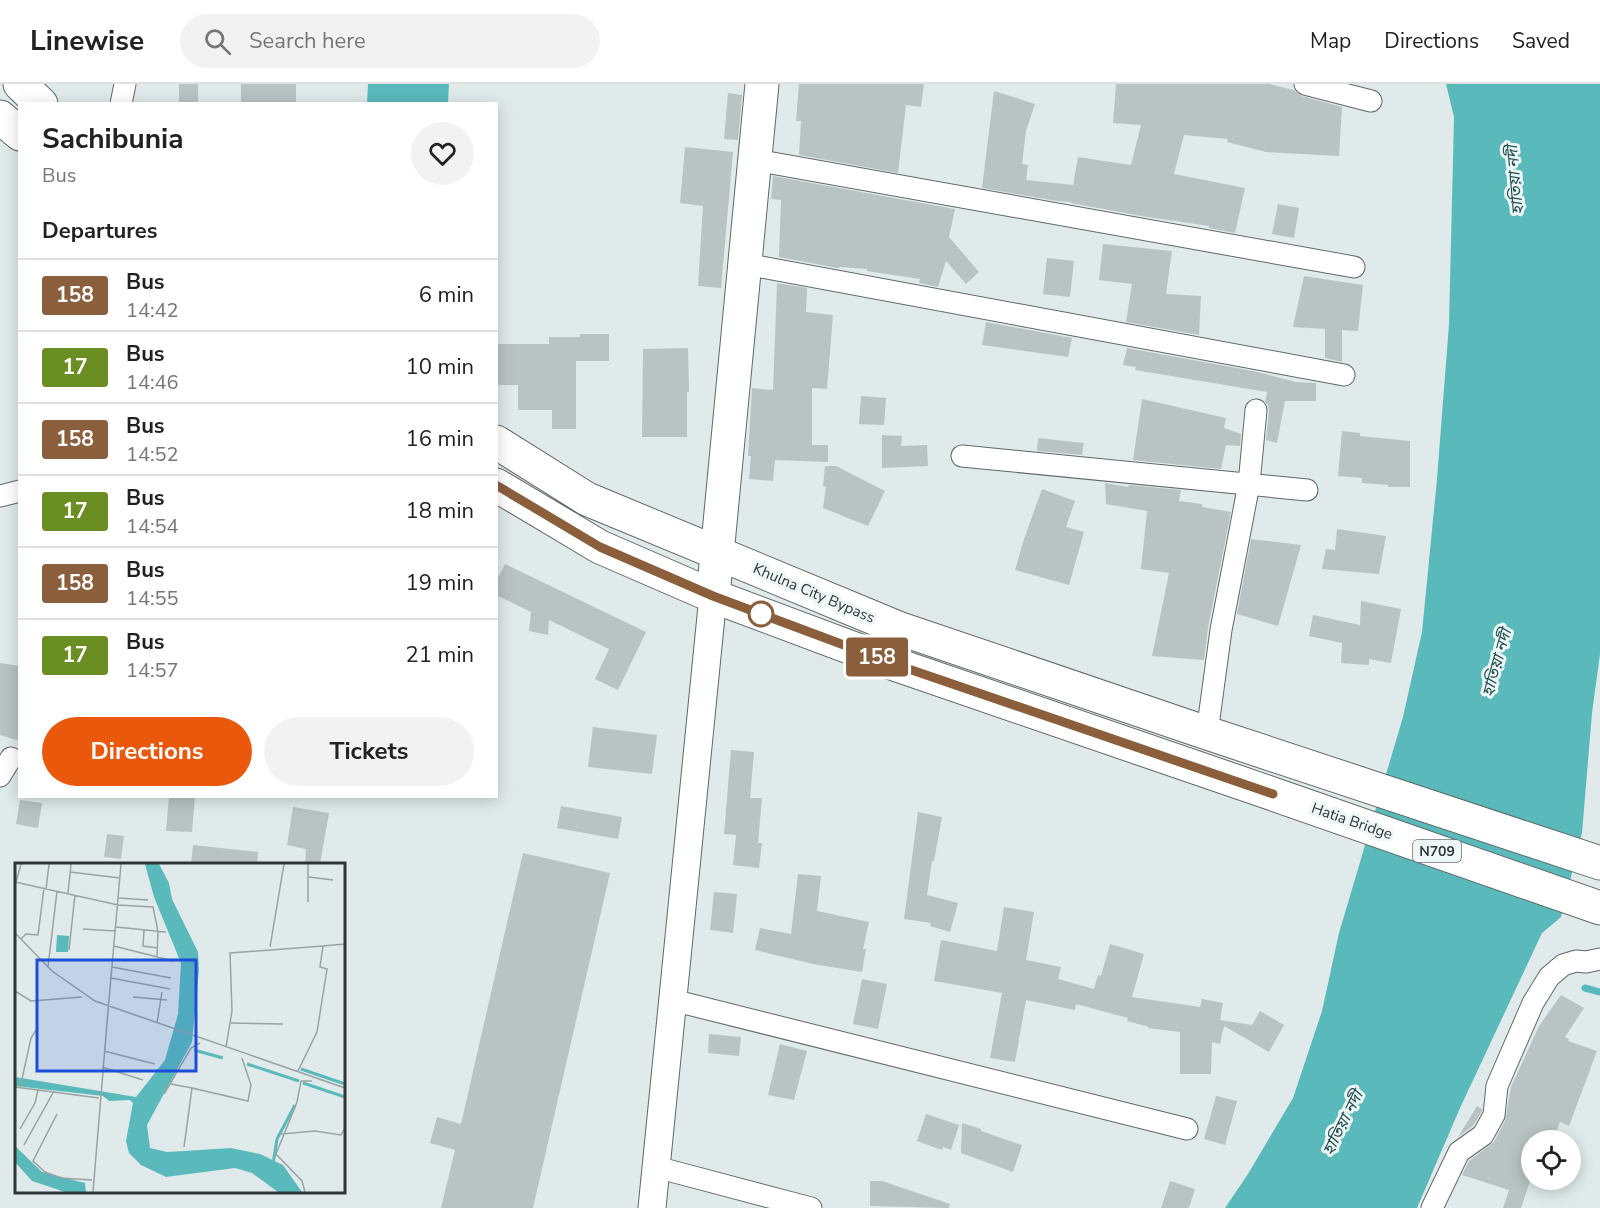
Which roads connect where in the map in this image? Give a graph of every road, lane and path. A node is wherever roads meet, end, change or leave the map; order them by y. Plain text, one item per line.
1 (20, 84) edge
2 (125, 84) edge
3 (762, 84) edge
4 (1305, 84) edge
5 (1371, 101) dead end
6 (39, 102) edge
7 (120, 102) edge
8 (0, 117) edge
9 (18, 132) edge
10 (755, 160) junction
11 (745, 264) junction
12 (1354, 267) dead end
13 (1344, 375) dead end
14 (1256, 410) dead end
15 (498, 443) edge
16 (962, 456) dead end
17 (1250, 484) junction
18 (498, 486) edge
19 (1306, 490) dead end
20 (18, 492) edge
21 (0, 496) edge
22 (716, 553) junction
23 (713, 596) junction
24 (1207, 734) junction
25 (1600, 864) edge
26 (1600, 909) edge
27 (1600, 959) edge
28 (672, 1000) junction
29 (1187, 1129) dead end
30 (656, 1167) junction
31 (652, 1208) edge
32 (811, 1208) edge
33 (1432, 1208) edge

1 - 6 main road
2 - 7 street
3 - 10 main road
4 - 5 street
8 - 9 main road
10 - 11 main road
10 - 12 street
11 - 13 street
11 - 22 main road
14 - 17 street
15 - 22 main road, Khulna City Bypass / N709
16 - 17 street
17 - 19 street
17 - 24 street
18 - 23 main road, N709
20 - 21 street
22 - 23 main road
22 - 24 main road, Khulna City Bypass / N709
23 - 26 main road, Hatia Bridge / N709
23 - 28 street
24 - 25 main road, Khulna City Bypass / N709
27 - 33 street
28 - 29 street
28 - 30 street
30 - 31 street
30 - 32 street

